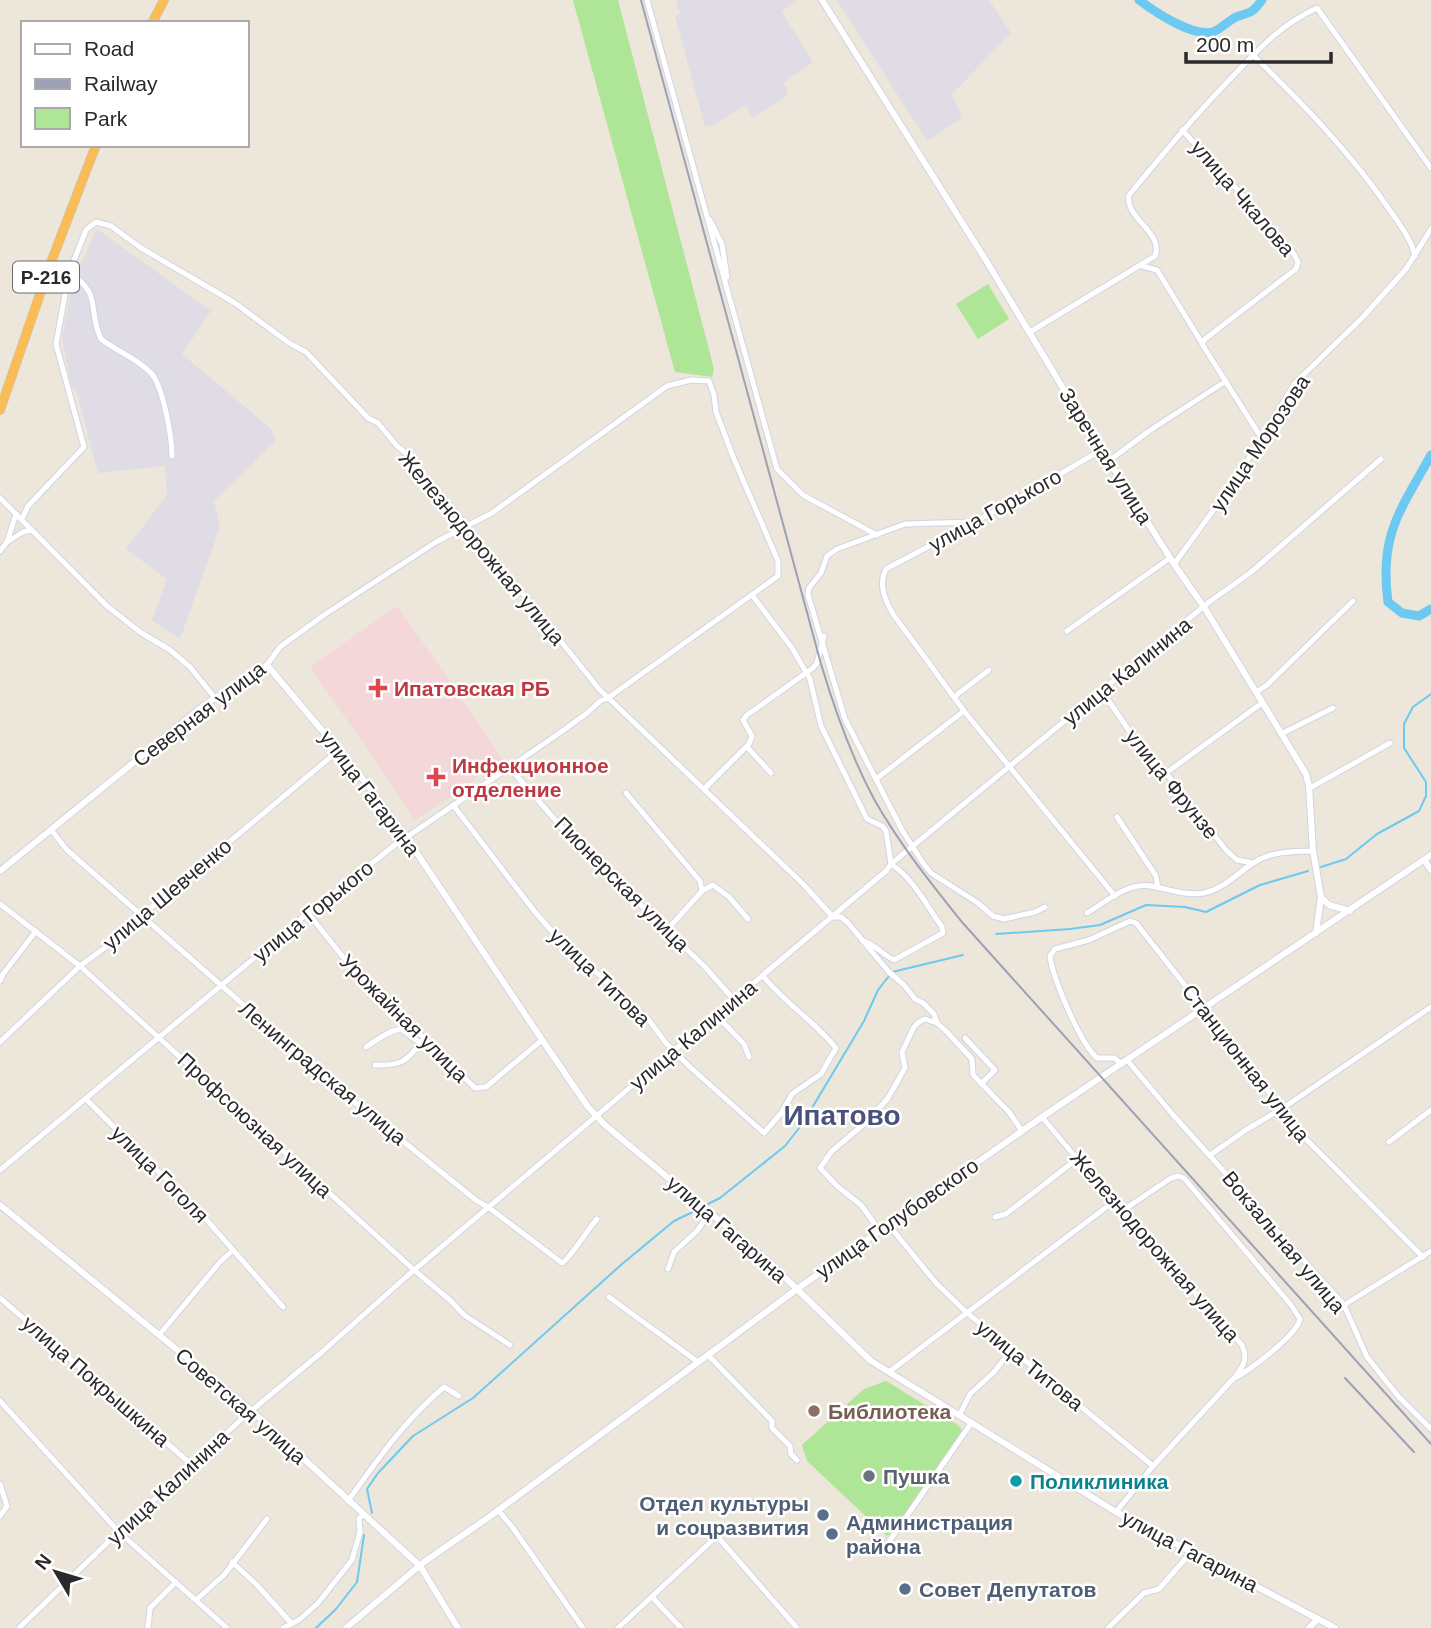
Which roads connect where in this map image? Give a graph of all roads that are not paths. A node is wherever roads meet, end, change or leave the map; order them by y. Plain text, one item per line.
1 (164, 0) edge
2 (647, 0) edge
3 (822, 0) edge
4 (153, 21) edge
5 (1253, 55) junction
6 (1182, 130) junction
7 (95, 147) edge
8 (1431, 168) edge
9 (1431, 229) edge
10 (1415, 256) junction
11 (50, 265) junction
12 (1140, 267) junction
13 (69, 273) junction
14 (1030, 332) junction
15 (1203, 345) junction
16 (1226, 381) junction
17 (0, 410) edge
18 (1262, 439) junction
19 (1103, 449) junction
20 (172, 456) dead end
21 (1381, 459) dead end
22 (1110, 460) junction
23 (0, 498) edge
24 (16, 514) junction
25 (22, 519) junction
26 (975, 522) junction
27 (466, 525) junction
28 (32, 530) junction
29 (877, 535) junction
30 (7, 542) junction
31 (0, 551) edge
32 (1172, 561) junction
33 (752, 595) junction
34 (1353, 601) dead end
35 (1204, 607) junction
36 (1067, 631) dead end
37 (824, 636) dead end
38 (822, 644) junction
39 (267, 665) junction
40 (989, 670) dead end
41 (806, 673) junction
42 (1102, 691) junction
43 (1256, 692) junction
44 (954, 696) junction
45 (215, 698) junction
46 (608, 698) junction
47 (1262, 702) junction
48 (1333, 708) dead end
49 (964, 711) junction
50 (1282, 733) junction
51 (1390, 743) dead end
52 (747, 747) junction
53 (339, 750) junction
54 (1009, 766) junction
55 (509, 767) junction
56 (771, 773) dead end
57 (1166, 773) junction
58 (876, 779) junction
59 (1310, 788) junction
60 (704, 789) junction
61 (626, 793) dead end
62 (453, 805) junction
63 (1117, 817) dead end
64 (52, 831) junction
65 (406, 837) junction
66 (914, 845) junction
67 (1313, 851) junction
68 (1428, 858) edge
69 (1237, 860) junction
70 (891, 863) junction
71 (1253, 863) junction
72 (1431, 870) edge
73 (0, 871) edge
74 (1239, 876) junction
75 (1158, 888) junction
76 (702, 891) junction
77 (1115, 896) junction
78 (1321, 897) junction
79 (0, 904) edge
80 (1045, 907) dead end
81 (1350, 911) junction
82 (1087, 913) dead end
83 (308, 914) junction
84 (142, 915) junction
85 (832, 917) junction
86 (748, 919) dead end
87 (1136, 923) joint
88 (667, 930) junction
89 (36, 931) junction
90 (1316, 933) junction
91 (863, 941) junction
92 (80, 966) junction
93 (763, 976) junction
94 (0, 981) edge
95 (221, 986) junction
96 (735, 1001) junction
97 (1431, 1007) edge
98 (1204, 1008) junction
99 (717, 1016) junction
100 (404, 1020) junction
101 (937, 1023) junction
102 (394, 1030) junction
103 (160, 1037) junction
104 (965, 1038) dead end
105 (542, 1040) junction
106 (422, 1041) junction
107 (0, 1042) edge
108 (366, 1047) dead end
109 (674, 1051) junction
110 (979, 1053) junction
111 (749, 1057) dead end
112 (972, 1059) junction
113 (1125, 1062) junction
114 (375, 1065) dead end
115 (981, 1084) junction
116 (86, 1100) junction
117 (1281, 1109) junction
118 (1431, 1110) edge
119 (597, 1116) junction
120 (1042, 1116) junction
121 (1022, 1131) junction
122 (1389, 1142) dead end
123 (1210, 1155) junction
124 (1077, 1159) junction
125 (0, 1170) edge
126 (1113, 1202) junction
127 (0, 1205) edge
128 (488, 1207) junction
129 (708, 1211) junction
130 (1122, 1211) junction
131 (995, 1217) dead end
132 (597, 1219) dead end
133 (888, 1224) junction
134 (879, 1230) junction
135 (232, 1251) junction
136 (1431, 1251) edge
137 (1423, 1257) junction
138 (668, 1269) dead end
139 (414, 1270) junction
140 (797, 1289) junction
141 (609, 1297) dead end
142 (0, 1298) edge
143 (1343, 1306) junction
144 (283, 1307) dead end
145 (965, 1312) junction
146 (159, 1335) junction
147 (510, 1345) dead end
148 (1012, 1349) junction
149 (708, 1355) junction
150 (698, 1362) junction
151 (889, 1371) junction
152 (1233, 1379) junction
153 (459, 1396) dead end
154 (0, 1401) edge
155 (252, 1411) junction
156 (960, 1415) junction
157 (972, 1422) junction
158 (1431, 1429) edge
159 (797, 1460) dead end
160 (192, 1465) junction
161 (1153, 1466) junction
162 (0, 1484) edge
163 (348, 1502) junction
164 (498, 1510) junction
165 (1116, 1512) junction
166 (362, 1515) junction
167 (0, 1516) edge
168 (267, 1519) dead end
169 (119, 1532) junction
170 (886, 1546) dead end
171 (1192, 1551) junction
172 (232, 1562) junction
173 (419, 1566) junction
174 (176, 1582) junction
175 (652, 1597) junction
176 (196, 1600) junction
177 (1318, 1619) junction
178 (286, 1626) edge
179 (19, 1628) edge
180 (148, 1628) edge
181 (227, 1628) edge
182 (346, 1628) edge
183 (458, 1628) edge
184 (583, 1628) edge
185 (618, 1628) edge
186 (681, 1628) edge
187 (797, 1628) edge
188 (1108, 1628) edge
189 (1309, 1628) edge
190 (1335, 1628) edge

1 - 4 highway
2 - 29 street
3 - 14 street, Заречная улица
5 - 6 street
5 - 8 street
5 - 10 street
6 - 12 street
6 - 15 street, улица Чкалова
7 - 11 highway, Р-216
9 - 10 street, улица Морозова
10 - 18 street, улица Морозова
11 - 13 street
11 - 17 highway, Р-216
12 - 14 street
12 - 15 street
13 - 20 street
13 - 25 street
13 - 27 street, Железнодорожная улица
14 - 19 street, Заречная улица
15 - 16 street
16 - 18 street
16 - 22 street
18 - 32 street, улица Морозова
19 - 22 street, Заречная улица
19 - 26 street, улица Горького
21 - 35 street, улица Калинина
22 - 32 street, Заречная улица
23 - 24 street
24 - 25 street
24 - 30 street
25 - 28 street
26 - 29 street
26 - 44 street, улица Горького
27 - 33 street, улица Горького
27 - 39 street, Северная улица
27 - 46 street, Железнодорожная улица
28 - 30 street
28 - 45 street
29 - 38 street
30 - 31 street
32 - 35 street, Заречная улица
32 - 36 street, улица Морозова
33 - 41 street
33 - 46 street, улица Горького
34 - 43 street
35 - 42 street, улица Калинина
35 - 43 street, Заречная улица
37 - 38 street
38 - 41 street
38 - 58 street
39 - 45 street, Северная улица
39 - 53 street, улица Гагарина
40 - 44 street
41 - 52 street
41 - 70 street
42 - 54 street, улица Калинина
42 - 57 street, улица Фрунзе
43 - 47 street, Заречная улица
44 - 49 street
45 - 64 street, Северная улица
46 - 55 street, улица Горького
46 - 60 street, Железнодорожная улица
47 - 50 street, Заречная улица
47 - 57 street
48 - 50 street
49 - 54 street
49 - 58 street
50 - 59 street, Заречная улица
51 - 59 street
52 - 56 street
52 - 60 street
53 - 65 street, улица Гагарина
53 - 84 street, улица Шевченко
54 - 66 street, улица Калинина
54 - 77 street
55 - 62 street, улица Горького
55 - 88 street, Пионерская улица
57 - 69 street, улица Фрунзе
58 - 66 street
59 - 67 street, Заречная улица
60 - 85 street, Железнодорожная улица
61 - 76 street
62 - 65 street, улица Горького
62 - 109 street, улица Титова
63 - 75 street
64 - 73 street, Северная улица
64 - 84 street, Ленинградская улица
65 - 83 street, улица Горького
65 - 105 street, улица Гагарина
66 - 70 street, улица Калинина
66 - 80 street
67 - 71 street
67 - 78 street, Заречная улица
68 - 72 street
68 - 81 street, улица Голубовского
69 - 71 street
69 - 74 street
70 - 85 street, улица Калинина
70 - 91 street
71 - 74 street
74 - 75 street
75 - 77 street
76 - 86 street
76 - 88 street
77 - 82 street
78 - 81 street
78 - 90 street, Заречная улица
79 - 89 street, Профсоюзная улица
81 - 90 street, улица Голубовского
83 - 95 street, улица Горького
83 - 100 street, Урожайная улица
84 - 92 street, улица Шевченко
84 - 95 street, Ленинградская улица
85 - 91 street, Железнодорожная улица
85 - 93 street, улица Калинина
87 - 98 street, Станционная улица
87 - 113 street, Вокзальная улица
88 - 96 street, Пионерская улица
89 - 92 street, Профсоюзная улица
89 - 94 street
90 - 98 street, улица Голубовского
91 - 101 street, Железнодорожная улица
92 - 103 street, Профсоюзная улица
92 - 107 street, улица Шевченко
93 - 96 street, улица Калинина
93 - 109 street, улица Титова
95 - 103 street, улица Горького
95 - 128 street, Ленинградская улица
96 - 99 street, улица Калинина
97 - 117 street
98 - 113 street, улица Голубовского
98 - 117 street, Станционная улица
99 - 109 street, улица Калинина
99 - 111 street
100 - 102 street
100 - 106 street, Урожайная улица
101 - 112 street
101 - 134 street
102 - 106 street
102 - 108 street
103 - 116 street, улица Горького
103 - 139 street, Профсоюзная улица
104 - 110 street
105 - 106 street, Урожайная улица
105 - 119 street, улица Гагарина
106 - 114 street
109 - 119 street, улица Калинина
110 - 112 street
110 - 115 street
112 - 115 street
113 - 120 street, улица Голубовского
113 - 123 street, Вокзальная улица
115 - 121 street
116 - 125 street, улица Горького
116 - 135 street, улица Гоголя
117 - 123 street
117 - 137 street, Станционная улица
118 - 122 street
119 - 128 street, улица Калинина
119 - 129 street, улица Гагарина
120 - 121 street, улица Голубовского
120 - 124 street, Железнодорожная улица
121 - 133 street, улица Голубовского
123 - 143 street, Вокзальная улица
124 - 126 street, Железнодорожная улица
124 - 131 street
126 - 130 street, Железнодорожная улица
126 - 145 street
127 - 146 street, Советская улица
128 - 132 street, Ленинградская улица
128 - 139 street, улица Калинина
129 - 138 street
129 - 140 street, улица Гагарина
130 - 152 street, Железнодорожная улица
130 - 152 street, Вокзальная улица
133 - 134 street, улица Голубовского
133 - 145 street, улица Титова
134 - 140 street, улица Голубовского
135 - 144 street, улица Гоголя
135 - 146 street
136 - 137 street
137 - 143 street
139 - 147 street, Профсоюзная улица
139 - 155 street, улица Калинина
140 - 149 street, улица Голубовского
140 - 151 street, улица Гагарина
141 - 150 street
142 - 160 street, улица Покрышкина
143 - 158 street, Вокзальная улица
145 - 148 street, улица Титова
145 - 151 street
146 - 155 street, Советская улица
148 - 156 street
148 - 161 street, улица Титова
149 - 150 street, улица Голубовского
149 - 159 street
150 - 164 street, улица Голубовского
151 - 156 street, улица Гагарина
152 - 161 street
153 - 163 street
154 - 169 street
155 - 160 street, улица Калинина
155 - 163 street, Советская улица
156 - 157 street, улица Гагарина
157 - 165 street, улица Гагарина
157 - 170 street
160 - 169 street, улица Калинина
161 - 165 street
162 - 167 street
163 - 166 street, Советская улица
164 - 173 street, улица Голубовского
164 - 184 street
165 - 171 street, улица Гагарина
166 - 173 street, Советская улица
166 - 178 street
168 - 172 street
169 - 174 street
169 - 179 street, улица Калинина
171 - 177 street, улица Гагарина
171 - 188 street
172 - 176 street
172 - 178 street
173 - 182 street, улица Голубовского
173 - 183 street, Советская улица
174 - 176 street
174 - 180 street
175 - 185 street
175 - 186 street
175 - 187 street
176 - 181 street
177 - 189 street
177 - 190 street, улица Гагарина

